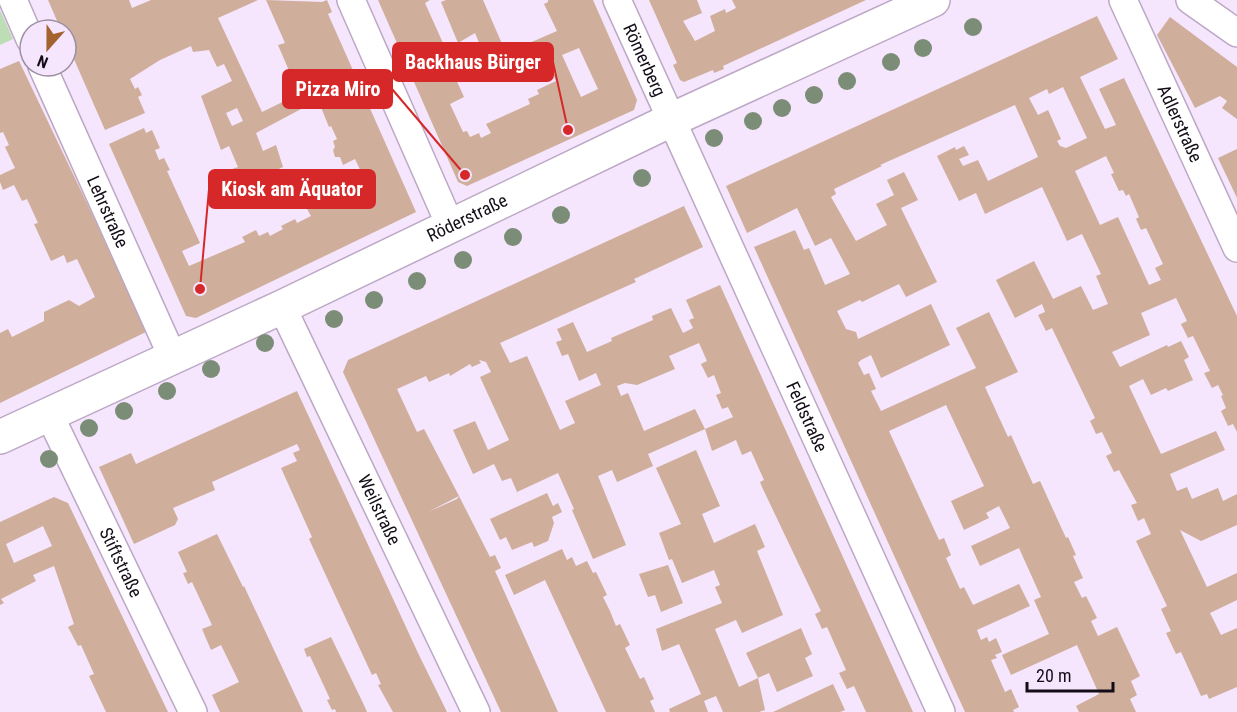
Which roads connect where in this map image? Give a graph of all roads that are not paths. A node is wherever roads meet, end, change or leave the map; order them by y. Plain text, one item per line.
1 (13, 0) edge
2 (351, 0) edge
3 (617, 0) edge
4 (933, 0) edge
5 (1123, 0) edge
6 (1190, 0) edge
7 (21, 18) edge
8 (1237, 33) edge
9 (47, 78) edge
10 (671, 120) junction
11 (450, 225) junction
12 (1237, 248) edge
13 (282, 307) junction
14 (172, 358) junction
15 (49, 414) junction
16 (0, 437) edge
17 (193, 712) edge
18 (476, 712) edge
19 (941, 712) edge

1 - 7 street
2 - 11 street
3 - 10 street, Römerberg
4 - 10 street, Röderstraße
5 - 12 street, Adlerstraße
6 - 8 street
9 - 14 street, Lehrstraße
10 - 11 street, Röderstraße
10 - 19 street, Feldstraße
11 - 13 street, Röderstraße
13 - 14 street, Röderstraße
13 - 18 street, Weilstraße
14 - 15 street, Röderstraße
15 - 16 street, Röderstraße
15 - 17 street, Stiftstraße

